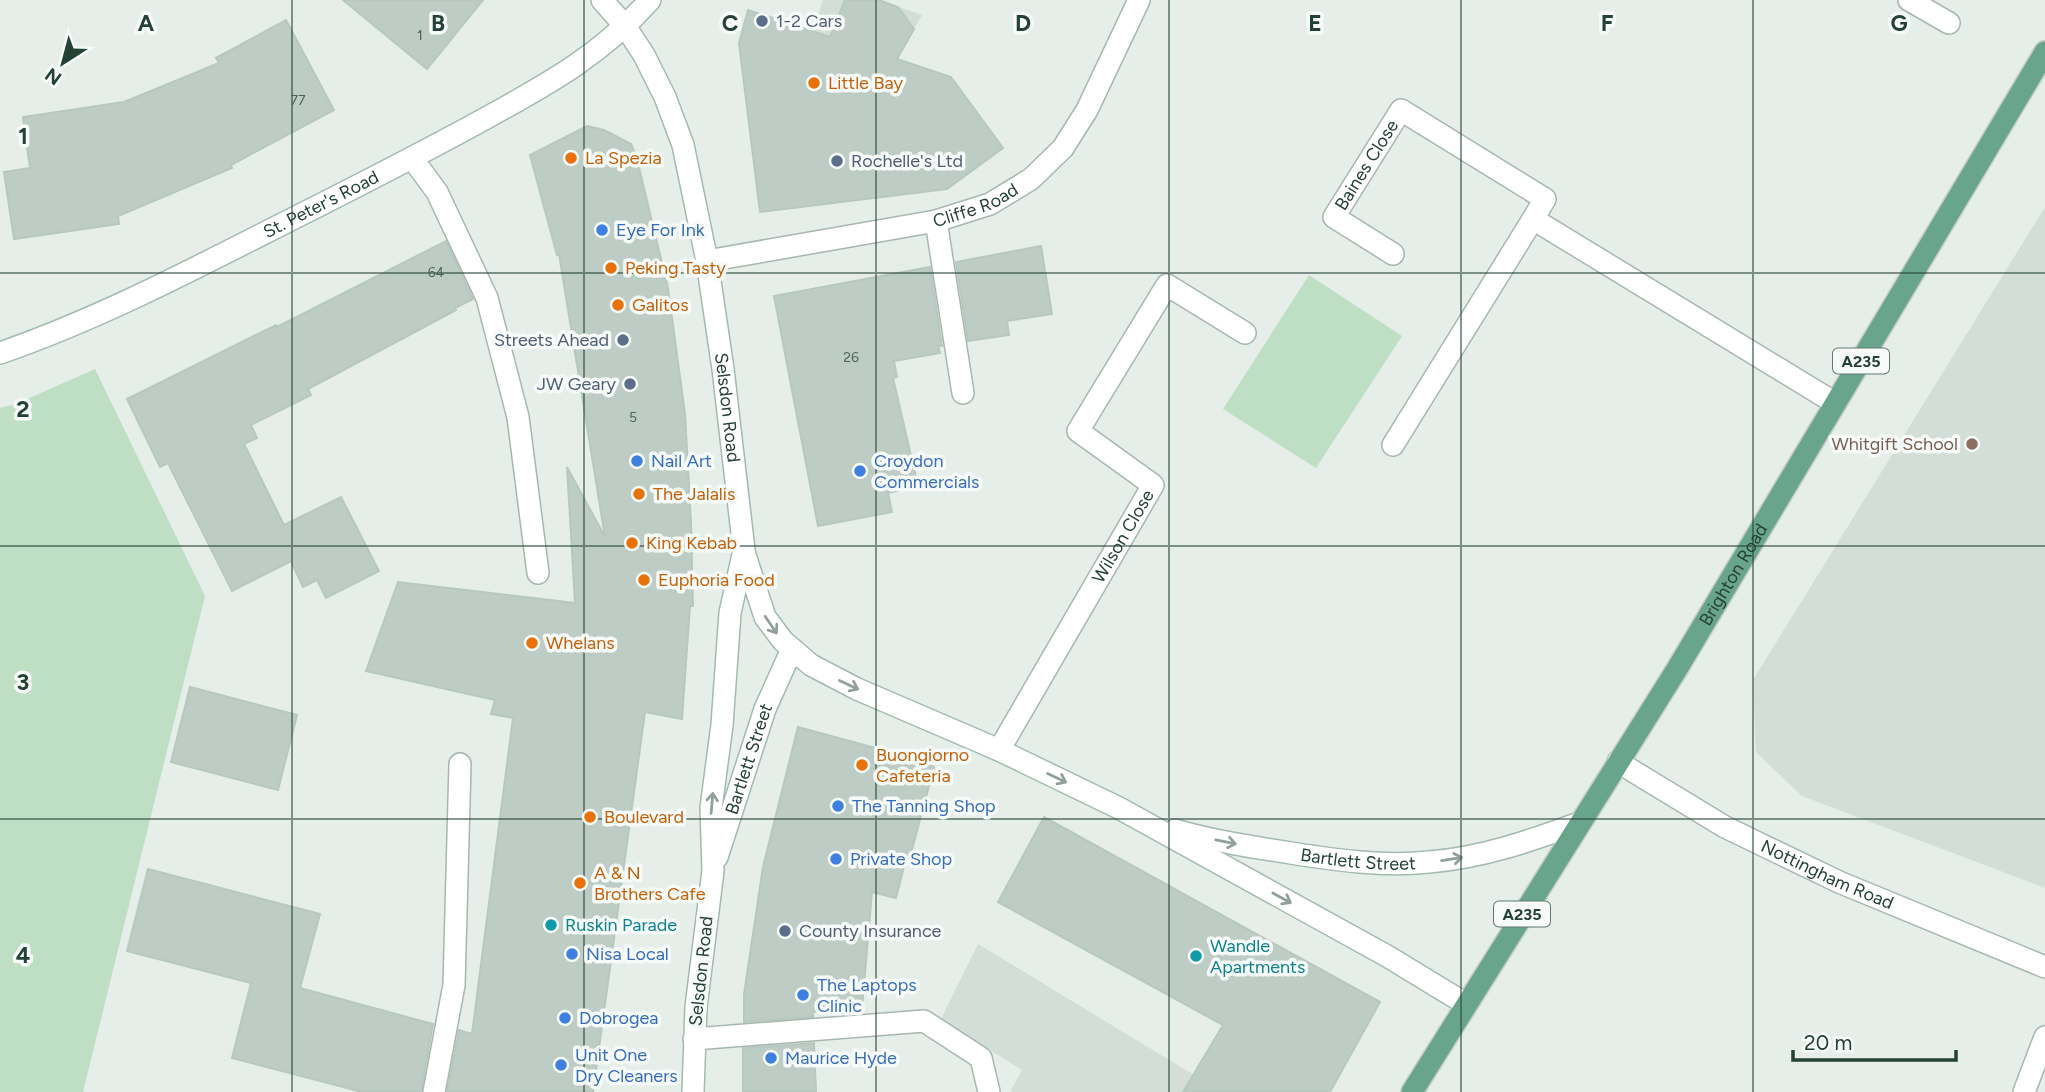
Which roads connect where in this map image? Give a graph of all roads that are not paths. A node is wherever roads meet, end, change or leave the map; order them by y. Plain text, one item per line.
1 (602, 0) edge
2 (650, 0) edge
3 (1139, 0) edge
4 (1909, 0) edge
5 (1949, 23) dead end
6 (625, 26) junction
7 (2045, 52) edge
8 (412, 158) junction
9 (1532, 219) junction
10 (936, 220) junction
11 (1393, 254) dead end
12 (707, 261) junction
13 (1245, 333) dead end
14 (0, 354) edge
15 (963, 393) dead end
16 (1835, 403) junction
17 (1393, 445) dead end
18 (744, 550) junction
19 (538, 573) dead end
20 (792, 649) junction
21 (999, 750) junction
22 (1618, 762) junction
23 (460, 764) dead end
24 (1136, 818) junction
25 (1578, 823) junction
26 (713, 871) junction
27 (2045, 967) edge
28 (1466, 1004) junction
29 (2045, 1037) edge
30 (694, 1039) junction
31 (434, 1092) edge
32 (693, 1092) edge
33 (989, 1092) edge
34 (1412, 1092) edge
35 (2024, 1092) edge

1 - 6 main road, Selsdon Road
2 - 6 main road
3 - 10 main road, Cliffe Road
4 - 5 main road
6 - 8 main road, St. Peter's Road
6 - 12 main road, Selsdon Road
7 - 16 main road, Brighton Road / A235
8 - 14 main road, St. Peter's Road
8 - 19 main road
9 - 11 main road, Baines Close
9 - 16 main road
9 - 17 main road, Baines Close
10 - 12 main road, Cliffe Road
10 - 15 main road
12 - 18 main road, Selsdon Road
13 - 21 main road, Wilson Close
16 - 22 main road, Brighton Road / A235
18 -> 20 main road, Bartlett Street
26 -> 18 main road, Selsdon Road
20 -> 21 main road, Bartlett Street
20 - 26 main road, Bartlett Street
21 -> 24 main road, Bartlett Street
22 - 25 main road, Brighton Road / A235
22 - 27 main road, Nottingham Road
23 - 31 main road
24 -> 25 main road, Bartlett Street
24 -> 28 main road, Bartlett Street
25 - 28 main road, Brighton Road / A235
26 - 30 main road, Selsdon Road
28 - 34 main road, Brighton Road / A235
29 - 35 main road
30 - 32 main road, Selsdon Road
30 - 33 main road

